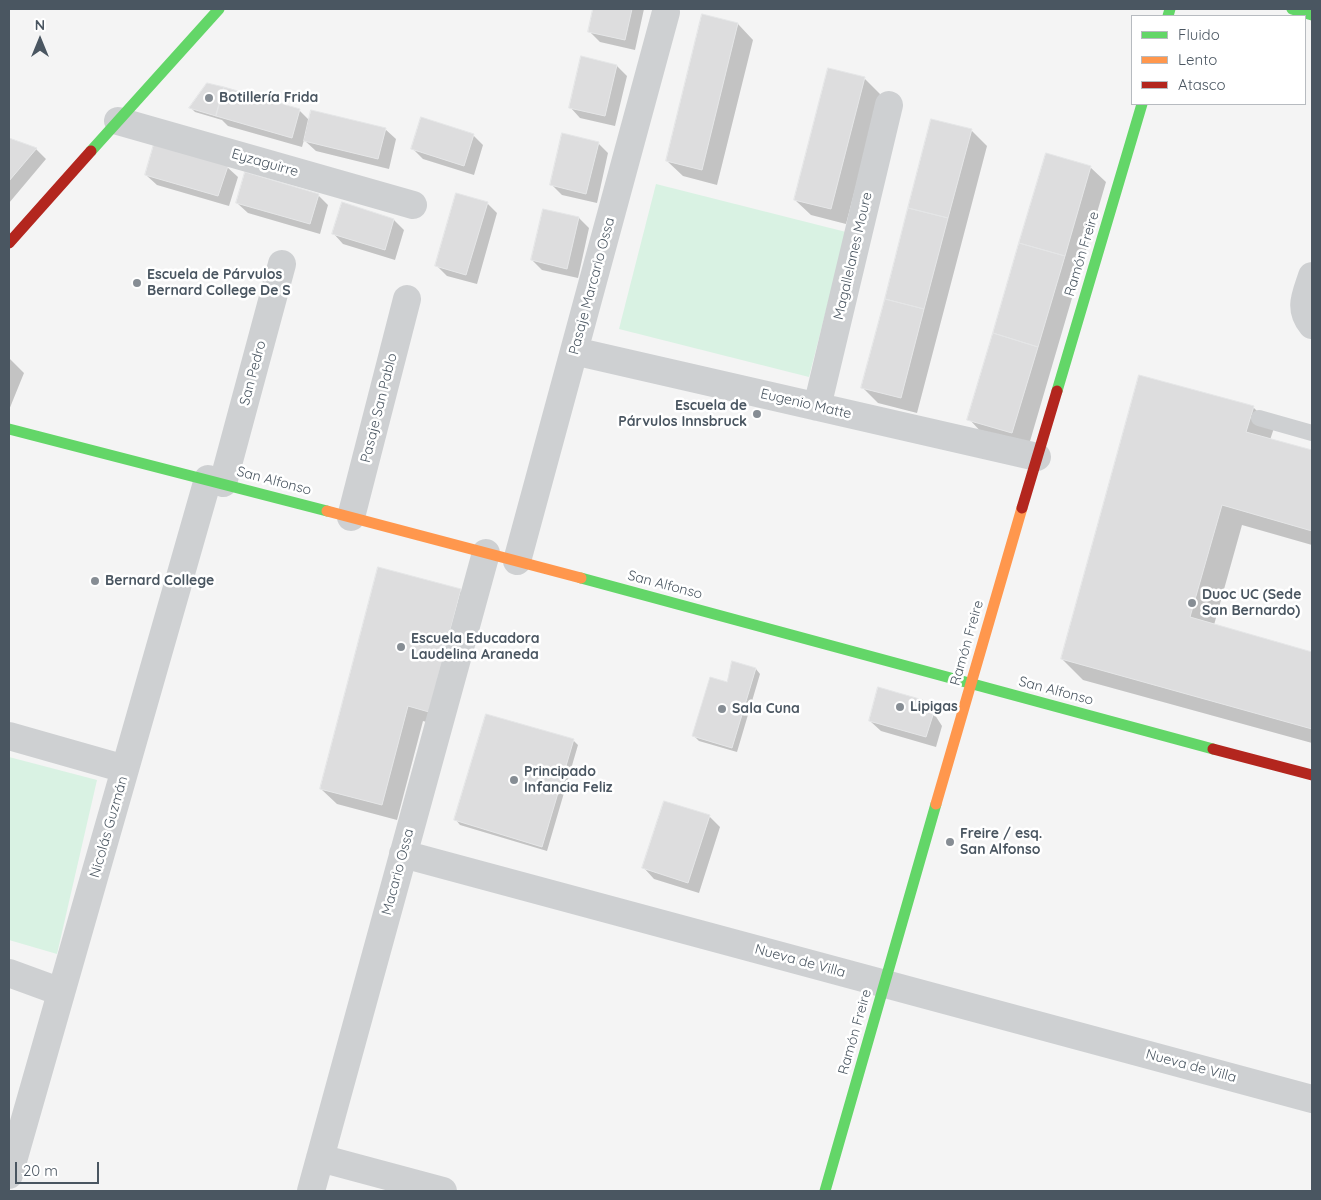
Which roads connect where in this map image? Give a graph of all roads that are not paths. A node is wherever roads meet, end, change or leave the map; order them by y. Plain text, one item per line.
1 (219, 9) edge
2 (1292, 9) edge
3 (666, 12) dead end
4 (1312, 15) edge
5 (889, 104) dead end
6 (1142, 105) edge
7 (118, 121) junction
8 (413, 205) dead end
9 (9, 243) edge
10 (282, 264) dead end
11 (1312, 276) edge
12 (407, 299) dead end
13 (1312, 325) edge
14 (574, 351) junction
15 (817, 407) junction
16 (1259, 418) dead end
17 (9, 429) edge
18 (1312, 432) edge
19 (1037, 457) junction
20 (216, 481) junction
21 (351, 517) junction
22 (486, 553) junction
23 (517, 561) junction
24 (970, 684) junction
25 (9, 736) edge
26 (125, 769) junction
27 (1312, 775) edge
28 (403, 854) junction
29 (9, 973) edge
30 (885, 984) junction
31 (61, 992) junction
32 (1312, 1099) edge
33 (320, 1158) junction
34 (9, 1175) edge
35 (311, 1191) edge
36 (443, 1191) edge
37 (825, 1191) edge

1 - 7 street
2 - 4 street
3 - 14 street, Pasaje Marcario Ossa
5 - 15 street, Magallelanes Moure
6 - 19 street, Ramón Freire
7 - 8 street, Eyzaguirre
7 - 9 street
10 - 20 street, San Pedro
11 - 13 street
12 - 21 street, Pasaje San Pablo
14 - 15 street, Eugenio Matte
14 - 23 street, Pasaje Marcario Ossa
15 - 19 street, Eugenio Matte
16 - 18 lane
17 - 20 street, San Alfonso
19 - 24 street, Ramón Freire
20 - 21 street, San Alfonso
20 - 26 street, Nicolás Guzmán
21 - 22 street, San Alfonso
22 - 23 street, San Alfonso
22 - 28 street, Macario Ossa
23 - 24 street, San Alfonso
24 - 27 street, San Alfonso
24 - 30 street, Ramón Freire
25 - 26 street
26 - 31 street, Nicolás Guzmán
28 - 30 street, Nueva de Villa
28 - 33 street, Macario Ossa
29 - 31 street
30 - 32 street, Nueva de Villa
30 - 37 street, Ramón Freire
31 - 34 street, Nicolás Guzmán
33 - 35 street, Macario Ossa
33 - 36 street

